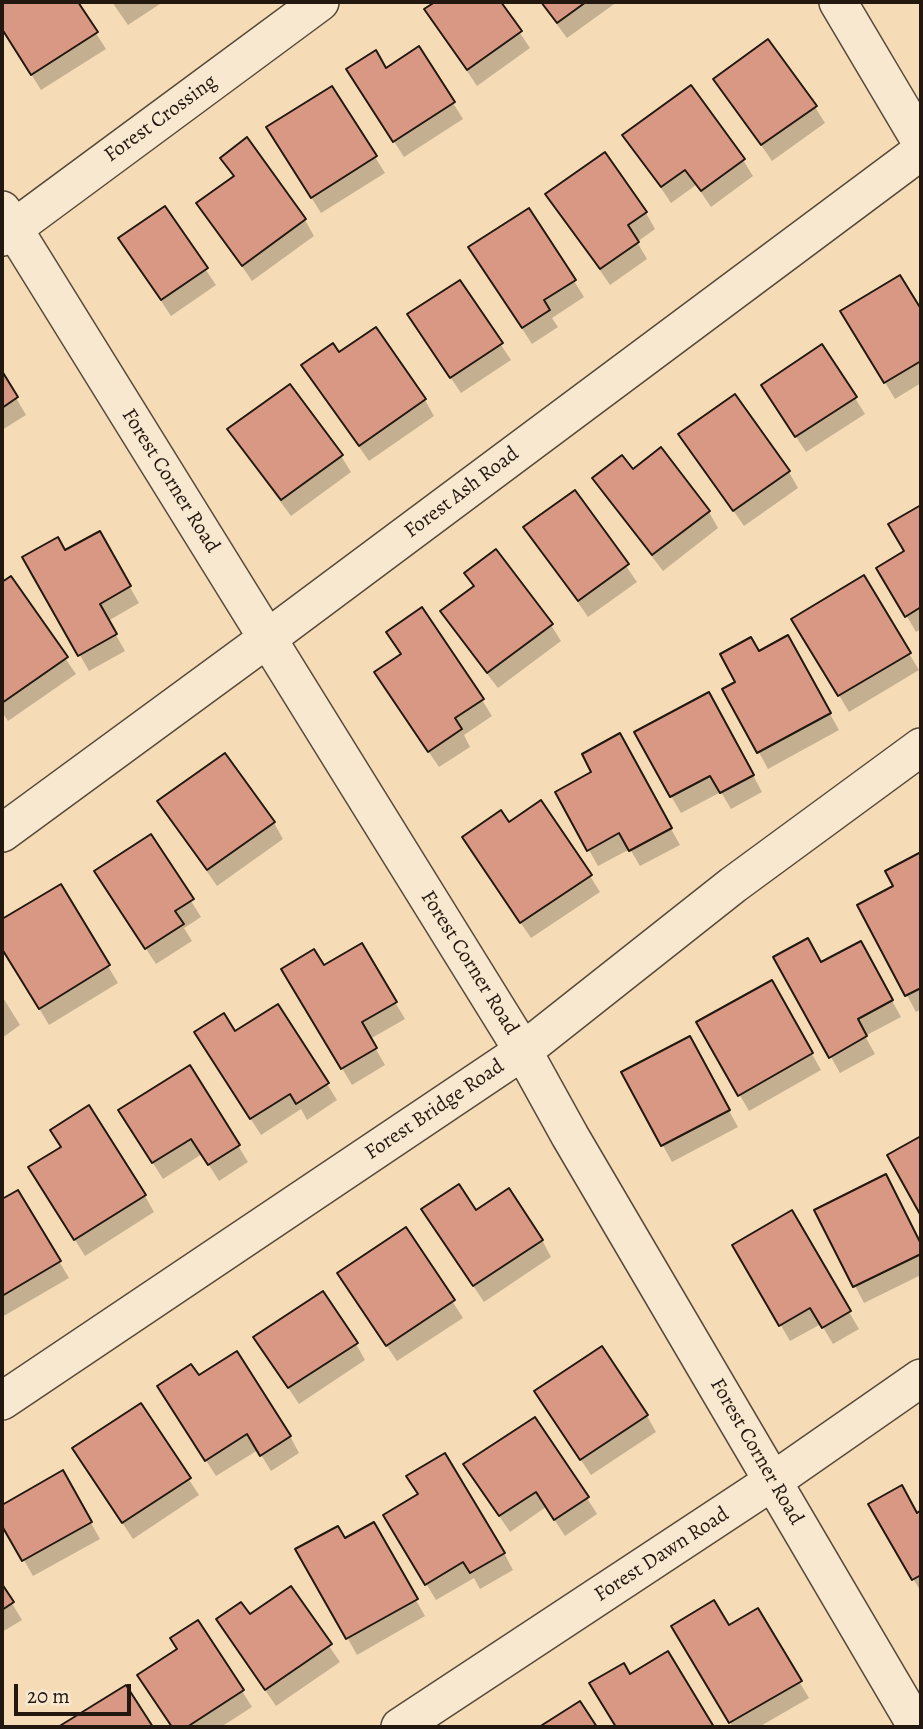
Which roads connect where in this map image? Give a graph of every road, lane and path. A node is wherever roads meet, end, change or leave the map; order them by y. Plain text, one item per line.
1 (320, 2) edge
2 (838, 2) edge
3 (921, 142) edge
4 (921, 151) edge
5 (5, 225) edge
6 (268, 638) junction
7 (921, 747) edge
8 (2, 833) edge
9 (523, 1051) junction
10 (921, 1378) edge
11 (2, 1401) edge
12 (773, 1481) junction
13 (400, 1727) edge
14 (917, 1727) edge

1 - 5 street, Forest Crossing
2 - 3 street
4 - 6 street, Forest Ash Road
5 - 6 street, Forest Corner Road
6 - 8 street, Forest Ash Road
6 - 9 street, Forest Corner Road
7 - 9 street, Forest Bridge Road
9 - 11 street, Forest Bridge Road
9 - 12 street, Forest Corner Road
10 - 12 street, Forest Dawn Road
12 - 13 street, Forest Dawn Road
12 - 14 street, Forest Corner Road

